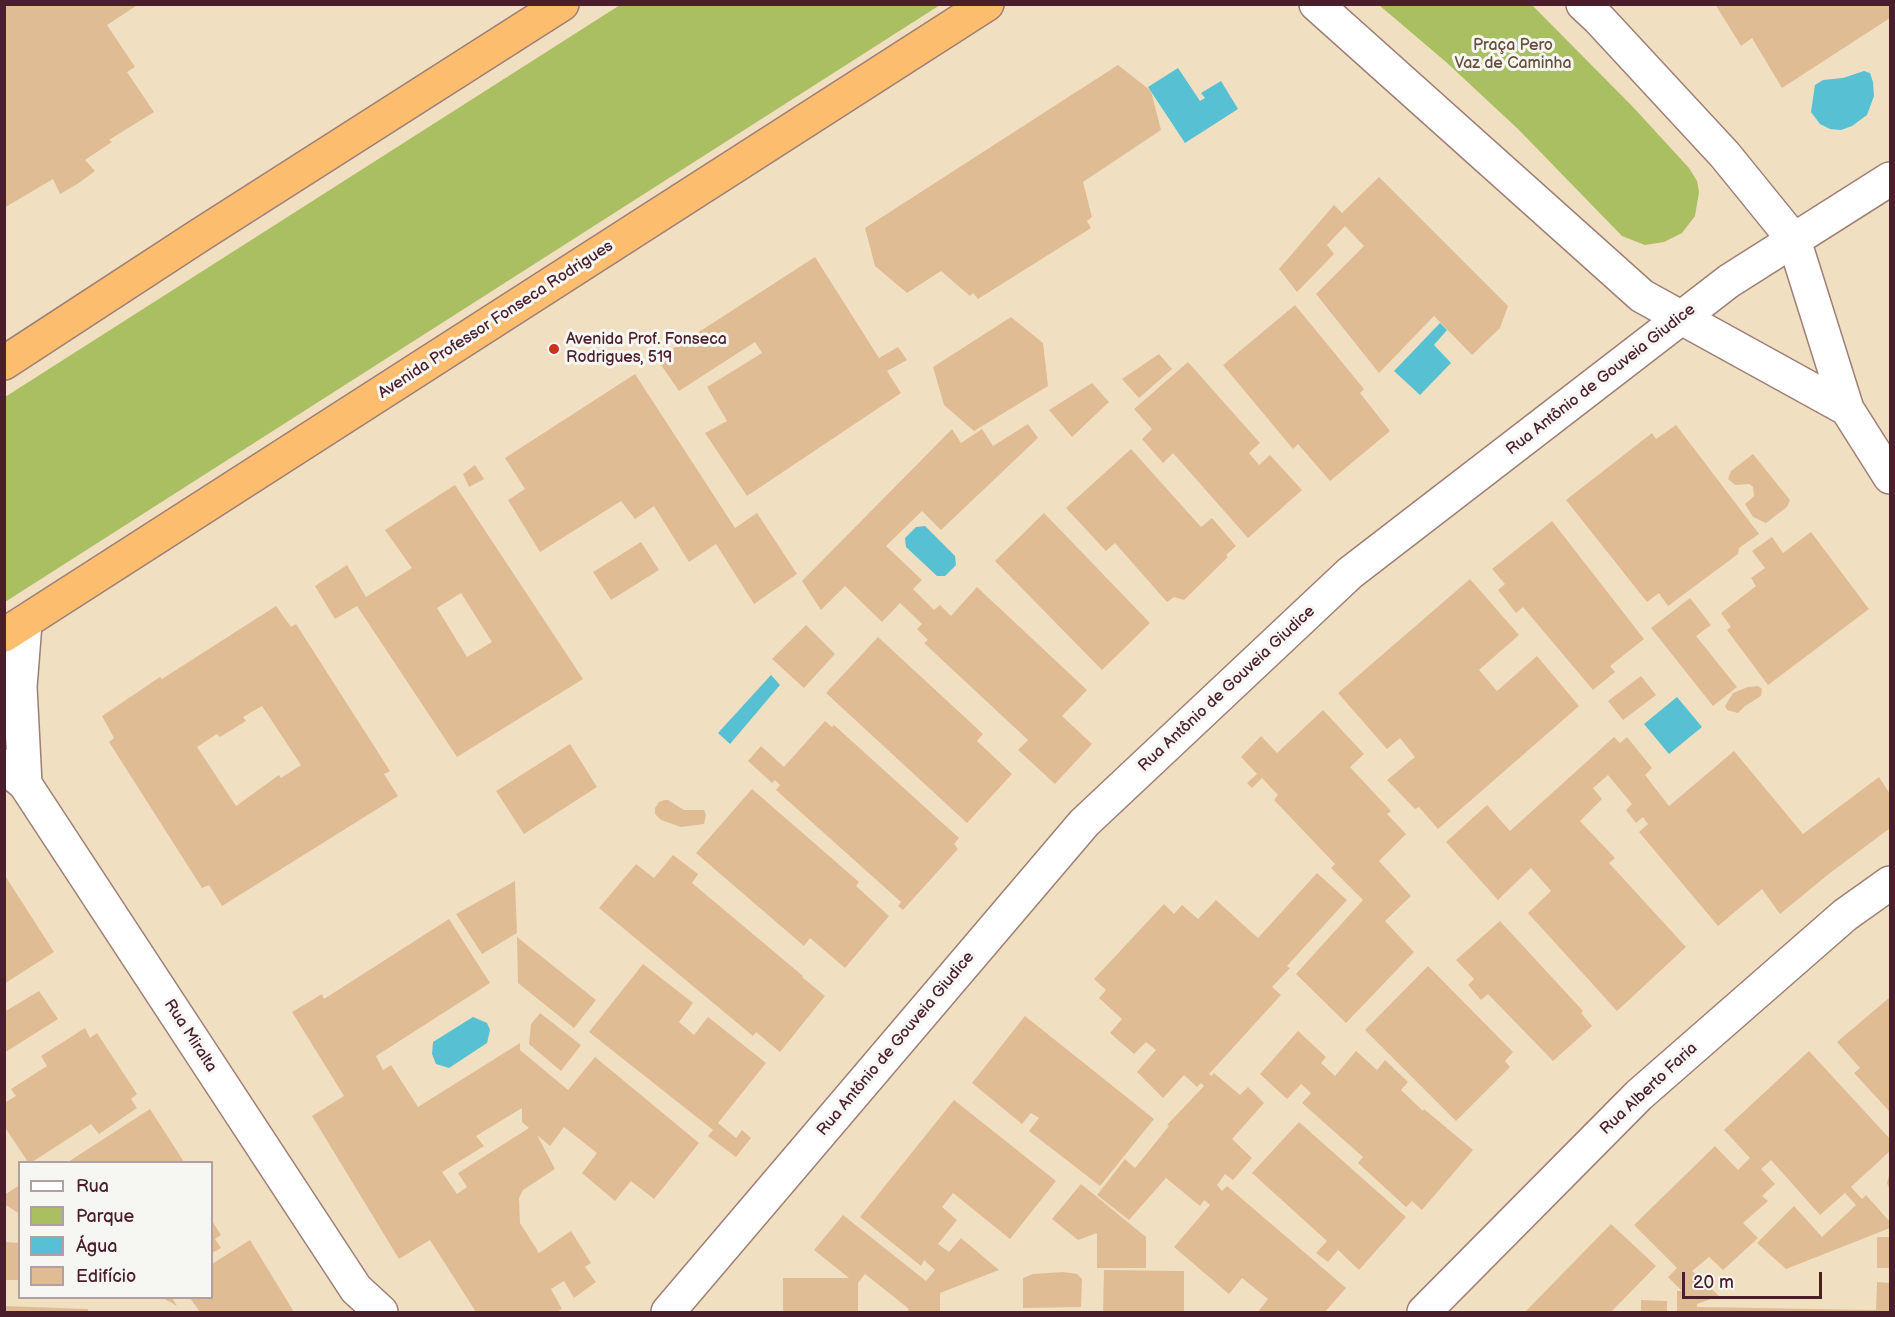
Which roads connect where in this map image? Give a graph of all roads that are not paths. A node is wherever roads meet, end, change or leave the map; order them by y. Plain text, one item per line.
1 (562, 4) edge
2 (987, 4) edge
3 (1316, 4) edge
4 (1583, 4) edge
5 (1890, 179) edge
6 (1794, 240) junction
7 (1683, 318) junction
8 (4, 363) edge
9 (1847, 409) junction
10 (1890, 477) edge
11 (15, 629) edge
12 (15, 775) edge
13 (1890, 884) edge
14 (359, 1301) edge
15 (381, 1312) edge
16 (668, 1312) edge
17 (1424, 1312) edge

1 - 8 highway
2 - 11 highway, Avenida Professor Fonseca Rodrigues
3 - 7 street
4 - 6 street
5 - 6 street, Rua Antônio de Gouveia Giudice
6 - 7 street, Rua Antônio de Gouveia Giudice
6 - 9 street
7 - 9 street
7 - 16 street, Rua Antônio de Gouveia Giudice
9 - 10 street
11 - 12 street, Rua Miralta
12 - 14 street, Rua Miralta
13 - 17 street, Rua Alberto Faria
14 - 15 street, Rua Miralta

